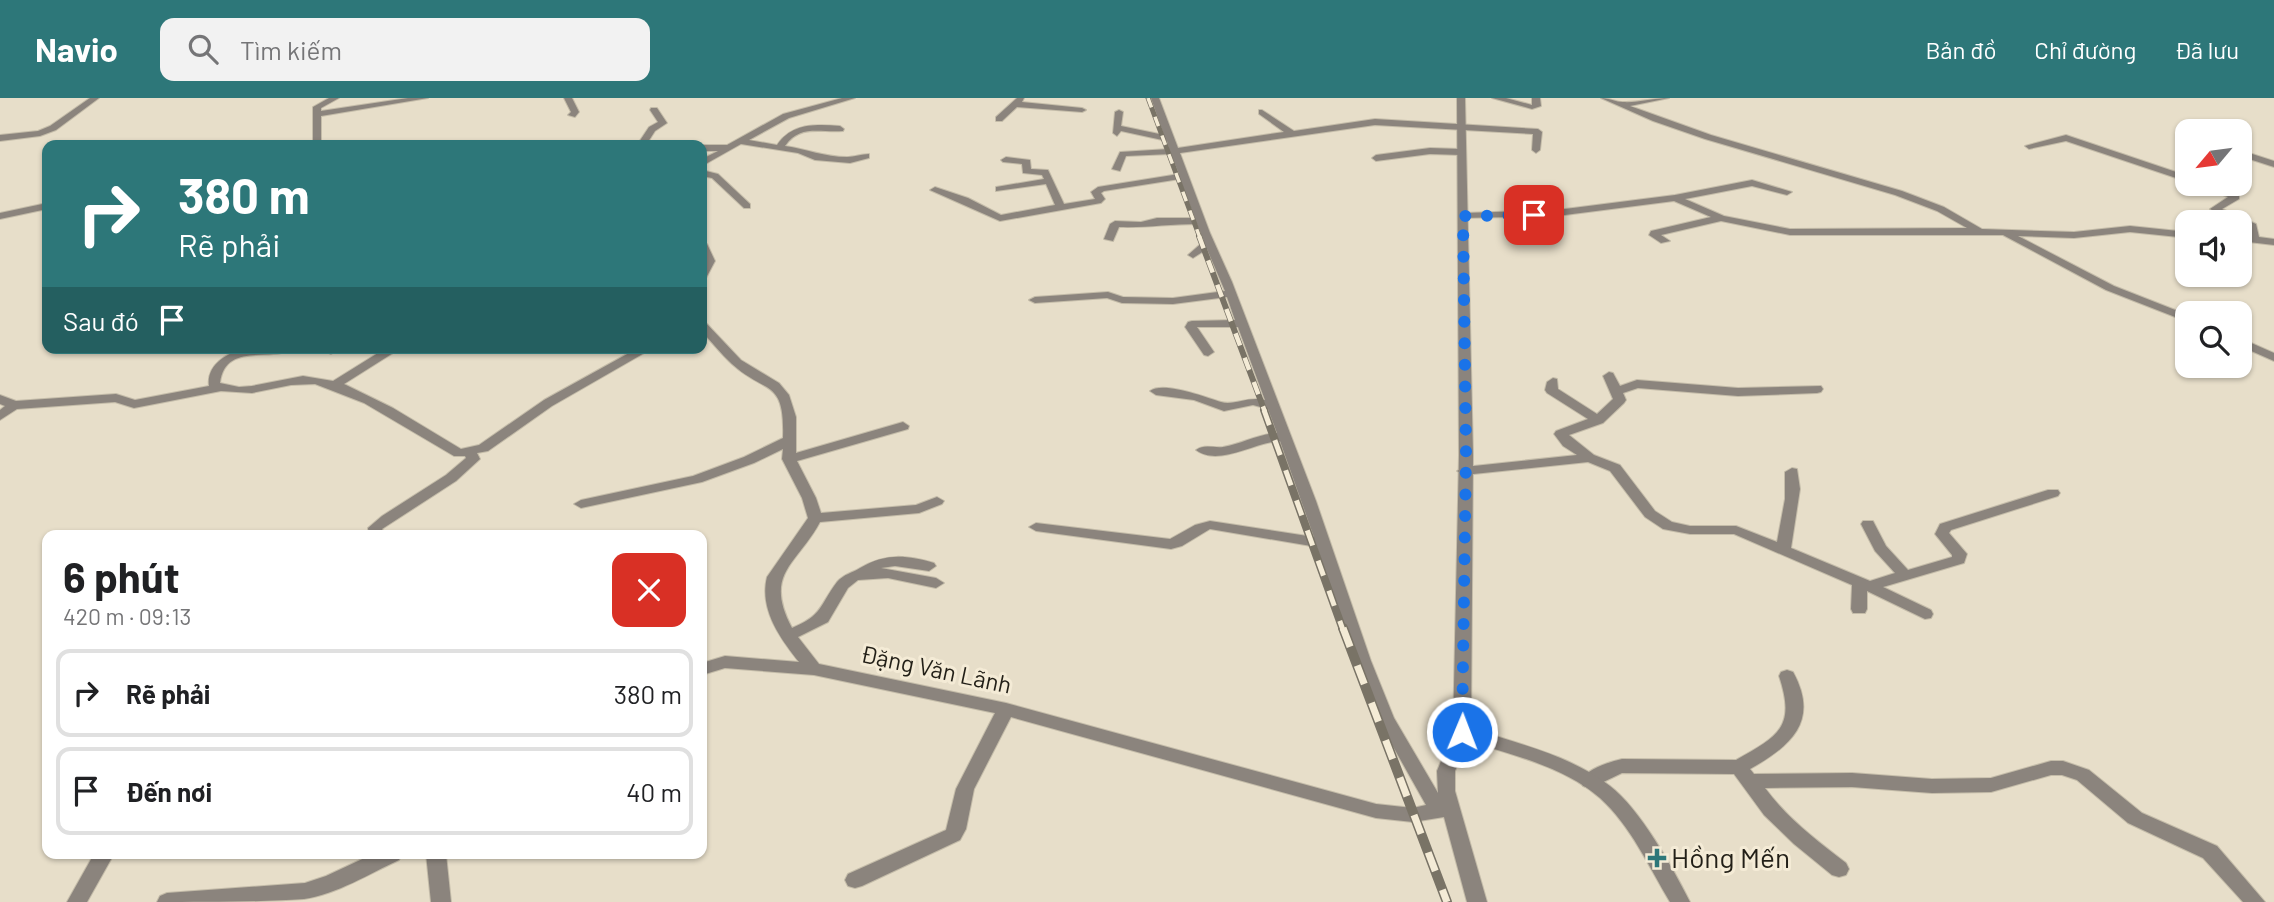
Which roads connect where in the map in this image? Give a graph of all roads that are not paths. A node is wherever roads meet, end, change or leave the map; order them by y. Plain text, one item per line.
1 (95, 98) edge
2 (335, 98) edge
3 (424, 98) edge
4 (568, 98) edge
5 (851, 98) edge
6 (1023, 98) edge
7 (1155, 98) edge
8 (1461, 98) edge
9 (1496, 98) edge
10 (1536, 98) edge
11 (1605, 98) edge
12 (1665, 98) edge
13 (1014, 104) junction
14 (1620, 105) junction
15 (654, 110) dead end
16 (1082, 110) dead end
17 (1119, 112) dead end
18 (1262, 112) dead end
19 (317, 114) junction
20 (572, 115) dead end
21 (999, 119) dead end
22 (1462, 125) junction
23 (840, 129) dead end
24 (2083, 132) dead end
25 (1292, 134) junction
26 (0, 138) edge
27 (2066, 138) junction
28 (317, 140) edge
29 (645, 140) edge
30 (742, 142) junction
31 (1172, 145) junction
32 (2029, 146) dead end
33 (707, 148) edge
34 (779, 148) junction
35 (731, 149) junction
36 (1536, 150) dead end
37 (1461, 152) junction
38 (866, 156) dead end
39 (2252, 157) edge
40 (1376, 158) dead end
41 (1006, 160) dead end
42 (707, 161) edge
43 (2274, 164) edge
44 (1117, 169) dead end
45 (707, 174) edge
46 (2175, 175) edge
47 (1184, 176) junction
48 (1048, 181) junction
49 (999, 189) dead end
50 (935, 190) dead end
51 (1787, 192) dead end
52 (2233, 196) edge
53 (1675, 198) junction
54 (747, 206) dead end
55 (42, 207) edge
56 (1061, 207) junction
57 (0, 215) edge
58 (1463, 216) junction
59 (1721, 218) junction
60 (1201, 221) junction
61 (1980, 232) junction
62 (2004, 233) junction
63 (2175, 234) edge
64 (1109, 239) dead end
65 (2254, 239) joint
66 (1665, 241) dead end
67 (1209, 242) junction
68 (2274, 242) edge
69 (1193, 255) dead end
70 (1231, 293) junction
71 (1035, 300) dead end
72 (2175, 315) edge
73 (1242, 323) junction
74 (707, 330) edge
75 (2252, 347) edge
76 (1208, 352) dead end
77 (235, 354) edge
78 (384, 354) edge
79 (636, 354) edge
80 (2274, 357) edge
81 (1609, 376) dead end
82 (1553, 382) dead end
83 (334, 386) junction
84 (220, 388) junction
85 (1816, 389) dead end
86 (1156, 391) dead end
87 (1618, 391) junction
88 (0, 399) edge
89 (14, 405) junction
90 (1272, 406) junction
91 (0, 416) edge
92 (1598, 420) junction
93 (903, 426) dead end
94 (1283, 437) junction
95 (788, 441) junction
96 (1203, 450) dead end
97 (470, 452) junction
98 (1589, 458) junction
99 (789, 459) junction
100 (1464, 471) junction
101 (1792, 472) dead end
102 (2053, 494) dead end
103 (937, 502) dead end
104 (581, 505) dead end
105 (815, 518) junction
106 (1868, 524) dead end
107 (1036, 527) dead end
108 (375, 530) edge
109 (1321, 543) junction
110 (1783, 550) junction
111 (929, 566) dead end
112 (864, 573) junction
113 (1904, 574) junction
114 (936, 583) dead end
115 (1865, 584) junction
116 (1859, 608) dead end
117 (1925, 614) dead end
118 (788, 635) junction
119 (707, 667) edge
120 (814, 668) junction
121 (1787, 676) dead end
122 (1006, 709) junction
123 (1462, 732) junction
124 (1744, 774) junction
125 (1589, 781) junction
126 (1444, 810) junction
127 (101, 859) edge
128 (381, 859) edge
129 (437, 859) edge
130 (1839, 869) dead end
131 (855, 880) dead end
132 (77, 902) edge
133 (167, 902) edge
134 (441, 902) edge
135 (1477, 902) edge
136 (1680, 902) edge
137 (2255, 902) edge

1 - 26 street
2 - 19 street
3 - 19 street
4 - 20 street
5 - 30 street
6 - 13 street
7 - 31 street
8 - 22 street
9 - 10 street
11 - 14 street
12 - 14 street
13 - 16 street
13 - 21 street
14 - 61 street
15 - 29 street
17 - 31 street
18 - 25 street
19 - 28 street
22 - 25 street
22 - 36 street
22 - 37 street
23 - 34 street
24 - 27 street
25 - 31 street
27 - 32 street
27 - 46 street
30 - 34 street
30 - 35 street
31 - 44 street
31 - 47 street
33 - 35 street
34 - 38 street
35 - 42 street
37 - 40 street
37 - 58 street
39 - 43 street
41 - 48 street
45 - 54 street
47 - 56 street
47 - 60 street
48 - 49 street
48 - 56 street
50 - 56 street
51 - 53 street
52 - 65 street
53 - 58 street
53 - 59 street
55 - 57 street
58 - 100 street
59 - 61 street
59 - 66 street
60 - 64 street
60 - 67 street
61 - 62 street
62 - 63 street
62 - 72 street
65 - 68 street
67 - 69 street
67 - 70 street
70 - 71 street
70 - 73 street
73 - 76 street
73 - 90 street
74 - 95 street
75 - 80 street
77 - 84 street
78 - 83 street
79 - 97 street
81 - 87 street
82 - 92 street
83 - 84 street
83 - 97 street
84 - 89 street
85 - 87 street
86 - 90 street
87 - 92 street
88 - 89 street
89 - 91 street
90 - 94 street
92 - 98 street
93 - 99 street
94 - 96 street
94 - 109 street
95 - 99 street
95 - 104 street
97 - 108 street
98 - 100 street
98 - 110 street
99 - 105 street
100 - 123 street
101 - 110 street
102 - 113 street
103 - 105 street
105 - 118 street
106 - 113 street
107 - 109 street
109 - 126 street
110 - 115 street
111 - 112 street
112 - 114 street
112 - 118 street
113 - 115 street
115 - 116 street
115 - 117 street
118 - 120 street
119 - 120 street, Đặng Văn Lãnh
120 - 122 street, Đặng Văn Lãnh
121 - 124 street
122 - 126 street, Đặng Văn Lãnh
122 - 131 street
123 - 125 street
123 - 126 street
124 - 125 street
124 - 130 street
124 - 137 street
125 - 136 street
126 - 135 street
127 - 132 street
128 - 133 street
129 - 134 street

